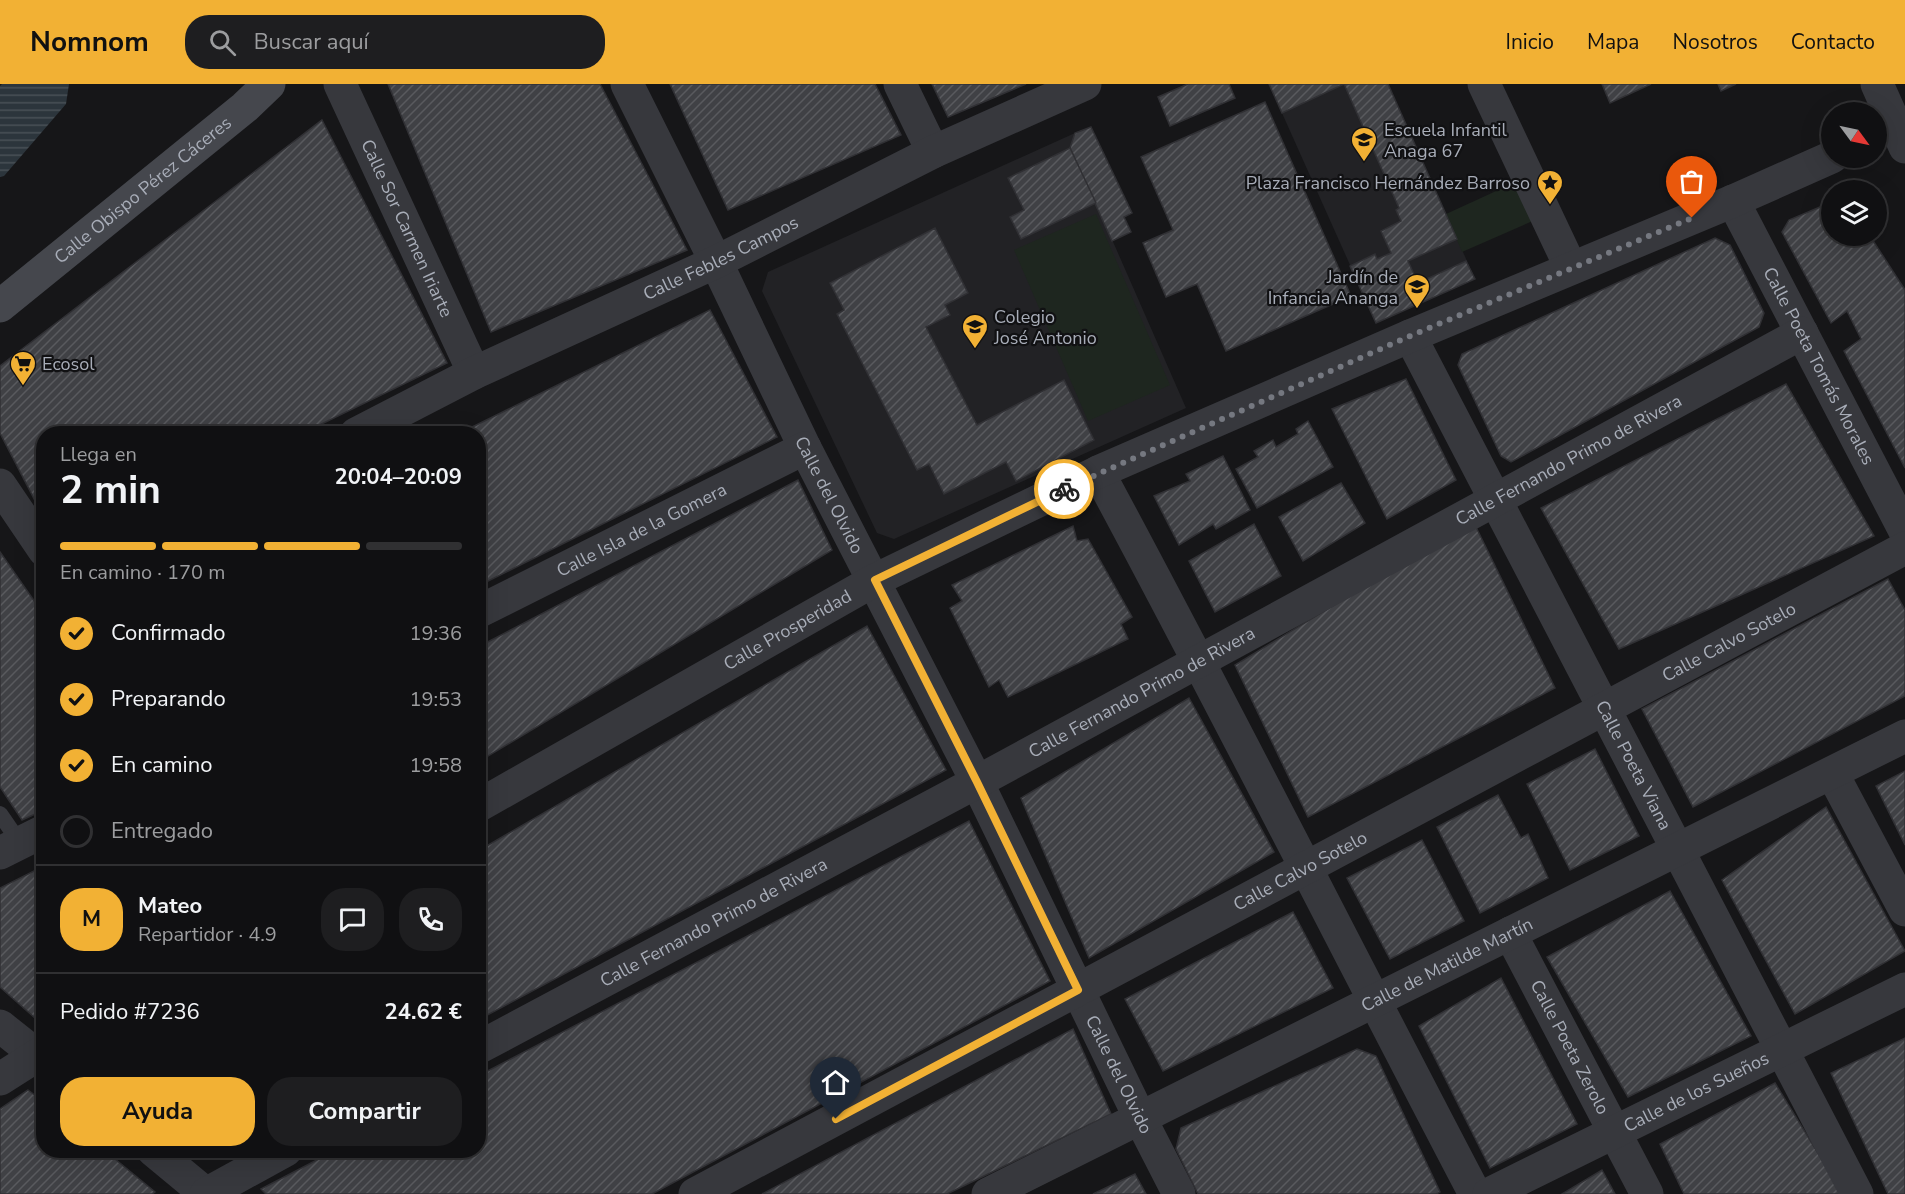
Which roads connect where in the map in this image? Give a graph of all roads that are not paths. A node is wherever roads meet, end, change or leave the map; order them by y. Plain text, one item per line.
1 (269, 84) edge
2 (340, 84) edge
3 (627, 84) edge
4 (900, 84) edge
5 (1085, 84) edge
6 (1484, 84) edge
7 (1876, 84) edge
8 (248, 95) edge
9 (1892, 137) edge
10 (933, 152) junction
11 (1821, 162) edge
12 (1733, 201) junction
13 (716, 262) junction
14 (1571, 268) junction
15 (5, 298) edge
16 (1802, 333) junction
17 (1410, 336) junction
18 (474, 373) junction
19 (371, 426) edge
20 (806, 448) junction
21 (1098, 472) junction
22 (0, 485) edge
23 (1495, 500) junction
24 (1905, 531) edge
25 (36, 538) edge
26 (1905, 548) edge
27 (875, 580) junction
28 (486, 608) edge
29 (1200, 660) junction
30 (1604, 708) junction
31 (1905, 736) edge
32 (1832, 773) junction
33 (977, 782) junction
34 (486, 801) edge
35 (0, 814) edge
36 (21, 842) edge
37 (1678, 850) junction
38 (1306, 868) junction
39 (1905, 910) edge
40 (1510, 933) junction
41 (1905, 989) edge
42 (1078, 990) junction
43 (1375, 1001) junction
44 (0, 1026) edge
45 (486, 1044) edge
46 (1782, 1049) junction
47 (36, 1052) edge
48 (36, 1059) edge
49 (0, 1079) edge
50 (1140, 1118) junction
51 (1615, 1132) junction
52 (163, 1158) edge
53 (271, 1158) edge
54 (206, 1194) edge
55 (695, 1194) edge
56 (988, 1194) edge
57 (1179, 1194) edge
58 (1476, 1194) edge
59 (1489, 1194) edge
60 (1647, 1194) edge
61 (1857, 1194) edge

1 - 8 street, Calle Obispo Pérez Cáceres
2 - 18 street, Calle Sor Carmen Iriarte
3 - 13 street, Calle del Olvido
4 - 10 street
5 - 10 street, Calle Febles Campos
6 - 14 street
7 - 9 street
8 - 15 street, Calle Obispo Pérez Cáceres
10 - 13 street, Calle Febles Campos
11 - 12 street, Calle Prosperidad
12 - 14 street, Calle Prosperidad
12 - 16 street, Calle Poeta Tomás Morales
13 - 18 street, Calle Febles Campos
13 - 20 street, Calle del Olvido
14 - 17 street, Calle Prosperidad
16 - 23 street, Calle Fernando Primo de Rivera
16 - 24 street, Calle Poeta Tomás Morales
17 - 21 street, Calle Prosperidad
17 - 23 street, Calle Poeta Viana
18 - 19 street, Calle Febles Campos
20 - 27 street, Calle del Olvido
20 - 28 street, Calle Isla de la Gomera
21 - 27 street, Calle Prosperidad
21 - 29 street
22 - 25 street
23 - 29 street, Calle Fernando Primo de Rivera
23 - 30 street, Calle Poeta Viana
26 - 30 street, Calle Calvo Sotelo
27 - 33 street, Calle del Olvido
27 - 34 street, Calle Prosperidad
29 - 33 street, Calle Fernando Primo de Rivera
29 - 38 street
30 - 37 street, Calle Poeta Viana
30 - 38 street, Calle Calvo Sotelo
31 - 32 street, Calle de Matilde Martín
32 - 37 street, Calle de Matilde Martín
32 - 39 street
33 - 42 street, Calle del Olvido
33 - 45 street, Calle Fernando Primo de Rivera
35 - 36 lane
37 - 40 street, Calle de Matilde Martín
37 - 46 street, Calle Poeta Viana
38 - 42 street, Calle Calvo Sotelo
38 - 43 street
40 - 43 street, Calle de Matilde Martín
40 - 51 street, Calle Poeta Zerolo
41 - 46 street, Calle de los Sueños
42 - 50 street, Calle del Olvido
42 - 55 street, Calle Calvo Sotelo
43 - 50 street, Calle de Matilde Martín
43 - 58 street
44 - 47 street
46 - 51 street, Calle de los Sueños
46 - 61 street, Calle Poeta Viana
48 - 49 street
50 - 56 street, Calle de Matilde Martín
50 - 57 street, Calle del Olvido
51 - 59 street, Calle de los Sueños
51 - 60 street, Calle Poeta Zerolo
52 - 54 street
53 - 54 street

